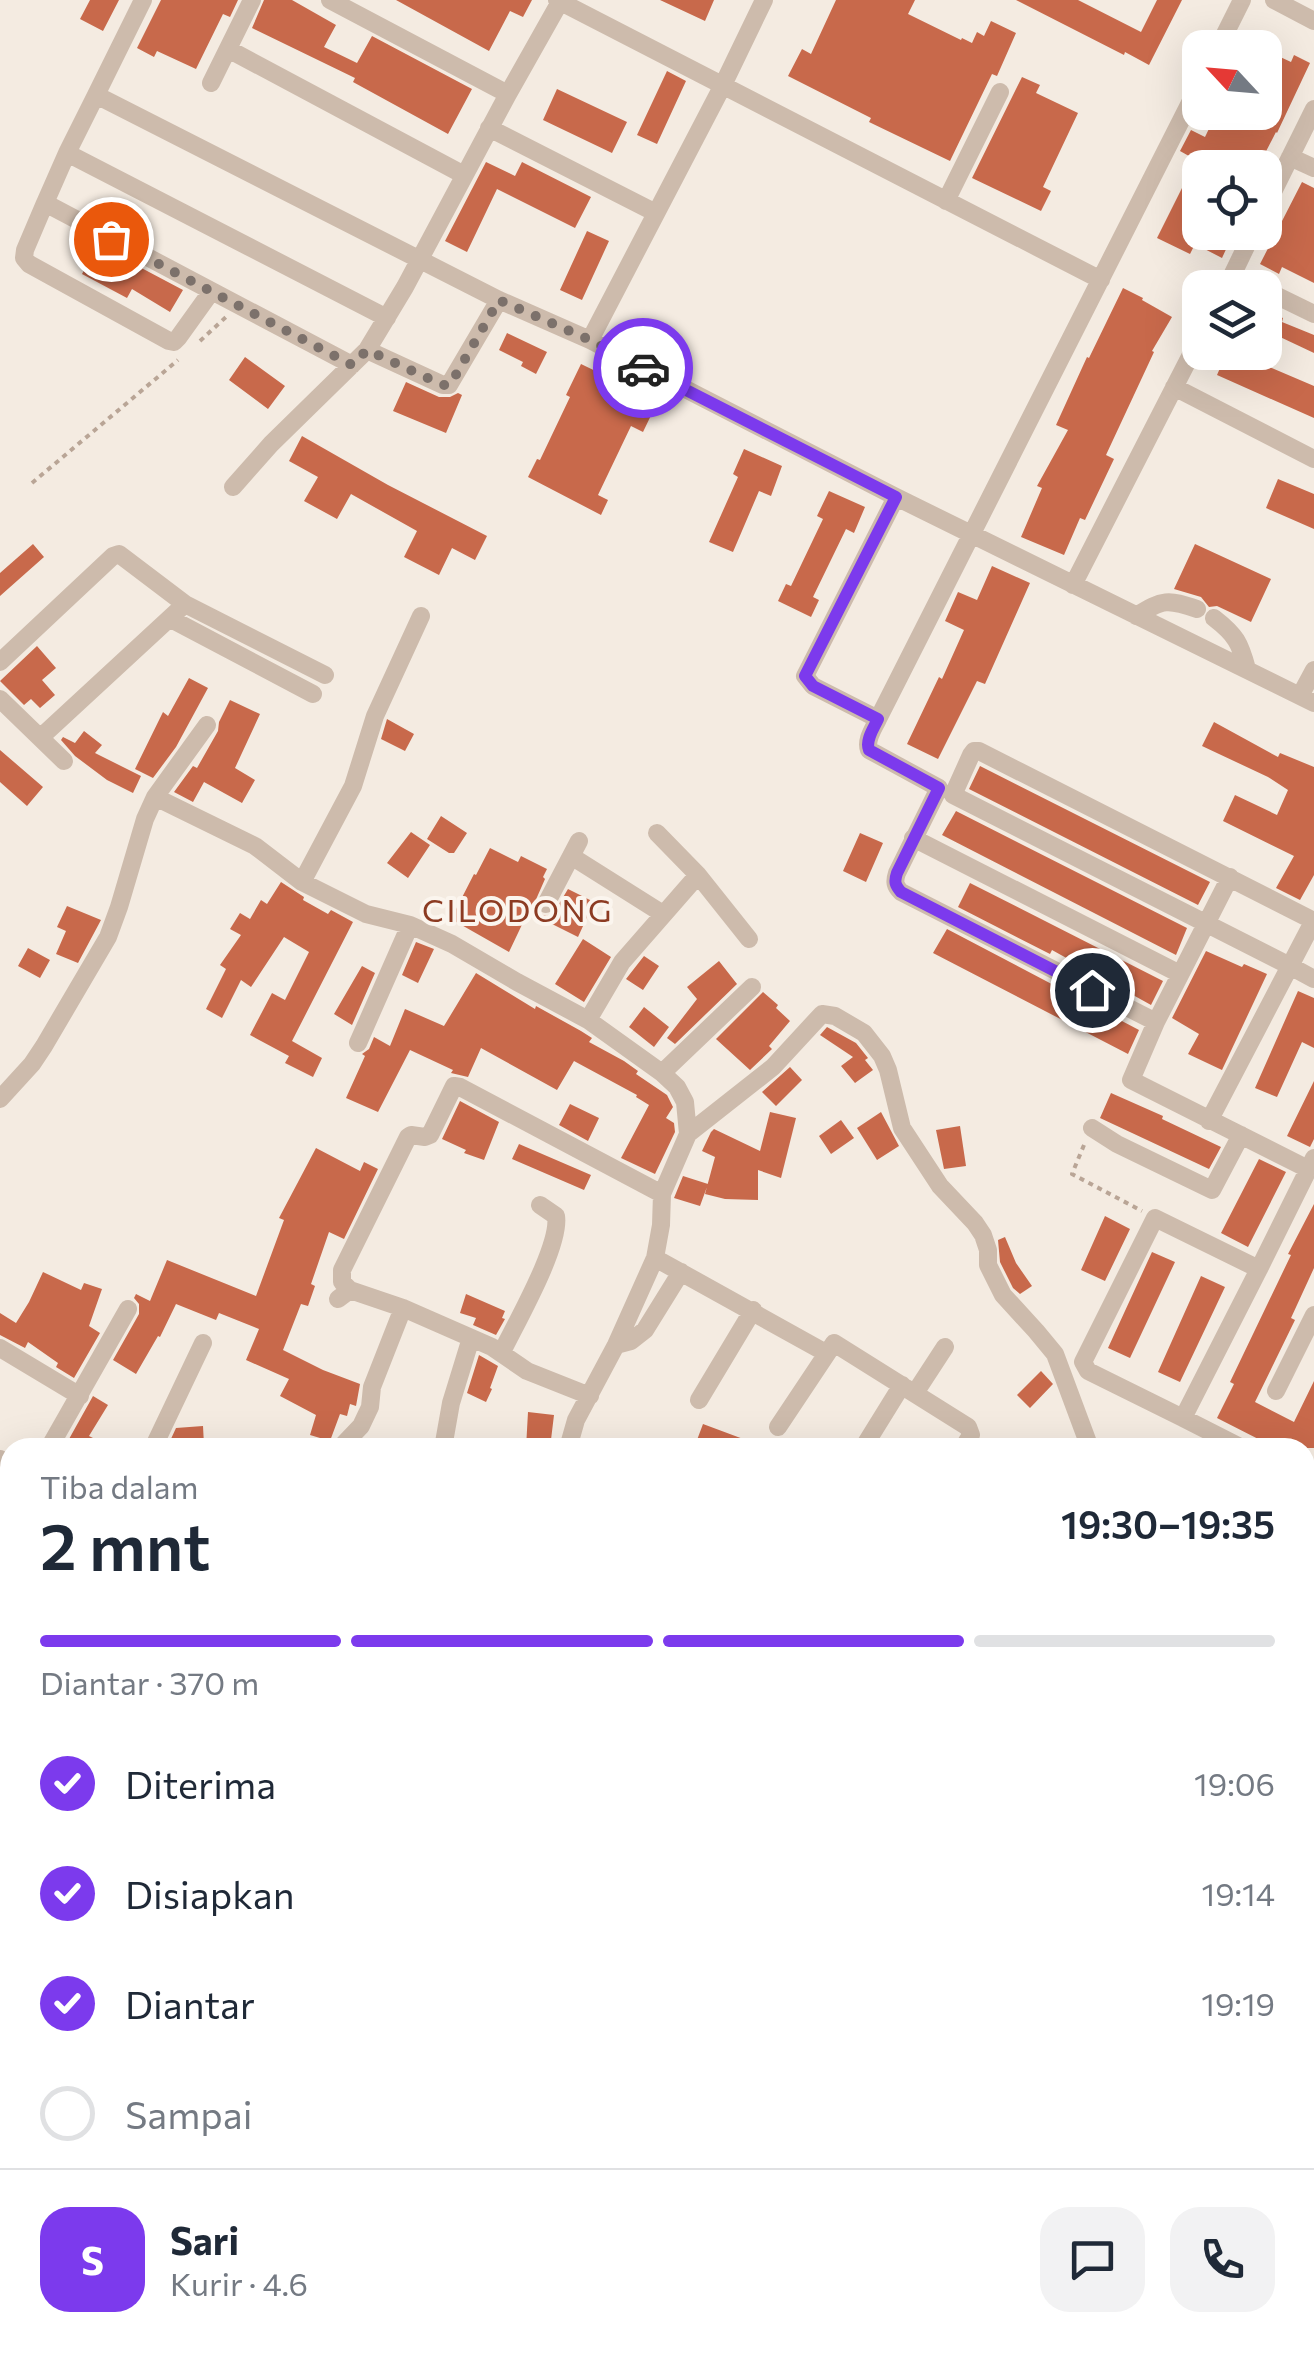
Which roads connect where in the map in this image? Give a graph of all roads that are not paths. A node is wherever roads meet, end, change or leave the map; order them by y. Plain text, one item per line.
1 (143, 0) edge
2 (252, 0) edge
3 (330, 0) edge
4 (764, 0) edge
5 (1242, 0) edge
6 (1274, 0) edge
7 (559, 1) edge
8 (1314, 20) edge
9 (1227, 30) edge
10 (228, 49) junction
11 (211, 83) dead end
12 (723, 85) junction
13 (1000, 92) dead end
14 (508, 94) junction
15 (96, 95) junction
16 (1314, 109) edge
17 (1182, 119) edge
18 (489, 128) junction
19 (67, 153) junction
20 (1290, 156) junction
21 (1314, 168) edge
22 (1282, 173) edge
23 (464, 175) junction
24 (946, 201) junction
25 (44, 204) junction
26 (656, 213) junction
27 (420, 259) junction
28 (1101, 280) junction
29 (211, 292) junction
30 (1282, 299) edge
31 (499, 300) junction
32 (1314, 314) edge
33 (387, 318) junction
34 (590, 340) junction
35 (367, 350) junction
36 (352, 365) junction
37 (1183, 370) edge
38 (1174, 387) junction
39 (1314, 458) edge
40 (232, 488) dead end
41 (896, 497) junction
42 (972, 534) junction
43 (1073, 585) junction
44 (185, 604) junction
45 (422, 616) dead end
46 (1136, 616) junction
47 (171, 618) junction
48 (0, 662) edge
49 (1247, 670) junction
50 (1314, 670) edge
51 (325, 674) dead end
52 (313, 694) dead end
53 (0, 699) edge
54 (1307, 699) edge
55 (878, 719) junction
56 (208, 725) dead end
57 (41, 737) junction
58 (64, 761) dead end
59 (946, 791) junction
60 (155, 798) junction
61 (658, 833) dead end
62 (913, 838) junction
63 (698, 875) junction
64 (1230, 878) junction
65 (302, 882) junction
66 (546, 904) dead end
67 (663, 914) junction
68 (1314, 921) edge
69 (1206, 923) junction
70 (410, 925) junction
71 (749, 939) dead end
72 (1290, 966) junction
73 (1180, 974) junction
74 (1314, 979) edge
75 (752, 987) dead end
76 (588, 1020) junction
77 (1156, 1022) junction
78 (358, 1043) dead end
79 (662, 1073) junction
80 (0, 1100) edge
81 (1209, 1121) junction
82 (1092, 1128) road end
83 (688, 1134) junction
84 (1241, 1135) junction
85 (1311, 1164) edge
86 (662, 1194) junction
87 (540, 1205) dead end
88 (655, 1258) junction
89 (1259, 1269) junction
90 (680, 1272) junction
91 (403, 1308) junction
92 (128, 1309) dead end
93 (753, 1310) junction
94 (1314, 1316) edge
95 (471, 1338) junction
96 (203, 1343) dead end
97 (616, 1346) junction
98 (945, 1347) dead end
99 (0, 1348) edge
100 (502, 1352) junction
101 (826, 1353) junction
102 (909, 1389) junction
103 (1276, 1391) dead end
104 (80, 1396) junction
105 (590, 1396) junction
106 (700, 1400) dead end
107 (1183, 1418) junction
108 (778, 1428) dead end
109 (55, 1438) edge
110 (158, 1438) edge
111 (350, 1438) edge
112 (444, 1438) edge
113 (570, 1438) edge
114 (871, 1438) edge
115 (969, 1438) edge
116 (1086, 1438) edge
117 (1222, 1438) edge

1 - 15 street
2 - 10 street
3 - 14 street
4 - 12 street
5 - 9 street
6 - 8 street
7 - 12 street
7 - 14 street
10 - 11 street
10 - 23 street
12 - 24 street
12 - 26 street
13 - 24 street
14 - 18 street
15 - 19 street
15 - 27 street
16 - 20 street
17 - 28 street
18 - 23 street
18 - 26 street
19 - 25 street
19 - 33 street
20 - 21 street
20 - 22 street
23 - 27 street
24 - 28 street
25 - 29 street
25 - 29 street
26 - 34 street
27 - 31 street
27 - 33 street
28 - 42 street
29 - 36 street
30 - 32 street
31 - 34 street
31 - 35 street
33 - 35 street
34 - 41 street
35 - 36 street
36 - 40 street
37 - 38 street
38 - 39 street
38 - 43 street
41 - 42 street
41 - 55 street
42 - 43 street
42 - 55 street
43 - 46 street
44 - 47 street
44 - 48 street
44 - 51 street
45 - 65 street
46 - 49 street
46 - 49 street
47 - 52 street
47 - 57 street
49 - 54 street
50 - 54 street
53 - 57 street
55 - 59 street
56 - 60 street
57 - 58 street
59 - 62 street
59 - 64 street
59 - 69 street
60 - 65 street
60 - 80 street
61 - 63 street
62 - 73 street
62 - 77 street
63 - 67 street
63 - 71 street
64 - 68 street
64 - 69 street
65 - 70 street
66 - 67 street
67 - 76 street
68 - 72 street
69 - 72 street
69 - 73 street
70 - 76 street
70 - 78 street
72 - 74 street
72 - 81 street
73 - 77 street
75 - 79 street
76 - 79 street
77 - 81 street
79 - 83 street
81 - 84 street
82 - 84 street
83 - 86 street
83 - 116 street
84 - 85 street
85 - 89 street
86 - 88 street
86 - 91 street
87 - 100 street
88 - 90 street
88 - 97 street
89 - 107 street
89 - 107 street
90 - 93 street
90 - 97 street
91 - 95 street
91 - 111 street
92 - 104 street
93 - 101 street
93 - 106 street
94 - 103 street
95 - 100 street
95 - 112 street
96 - 110 street
97 - 105 street
98 - 102 street
99 - 104 street
100 - 105 street
101 - 102 street
101 - 108 street
102 - 114 street
102 - 115 street
104 - 109 street
105 - 113 street
107 - 117 street

